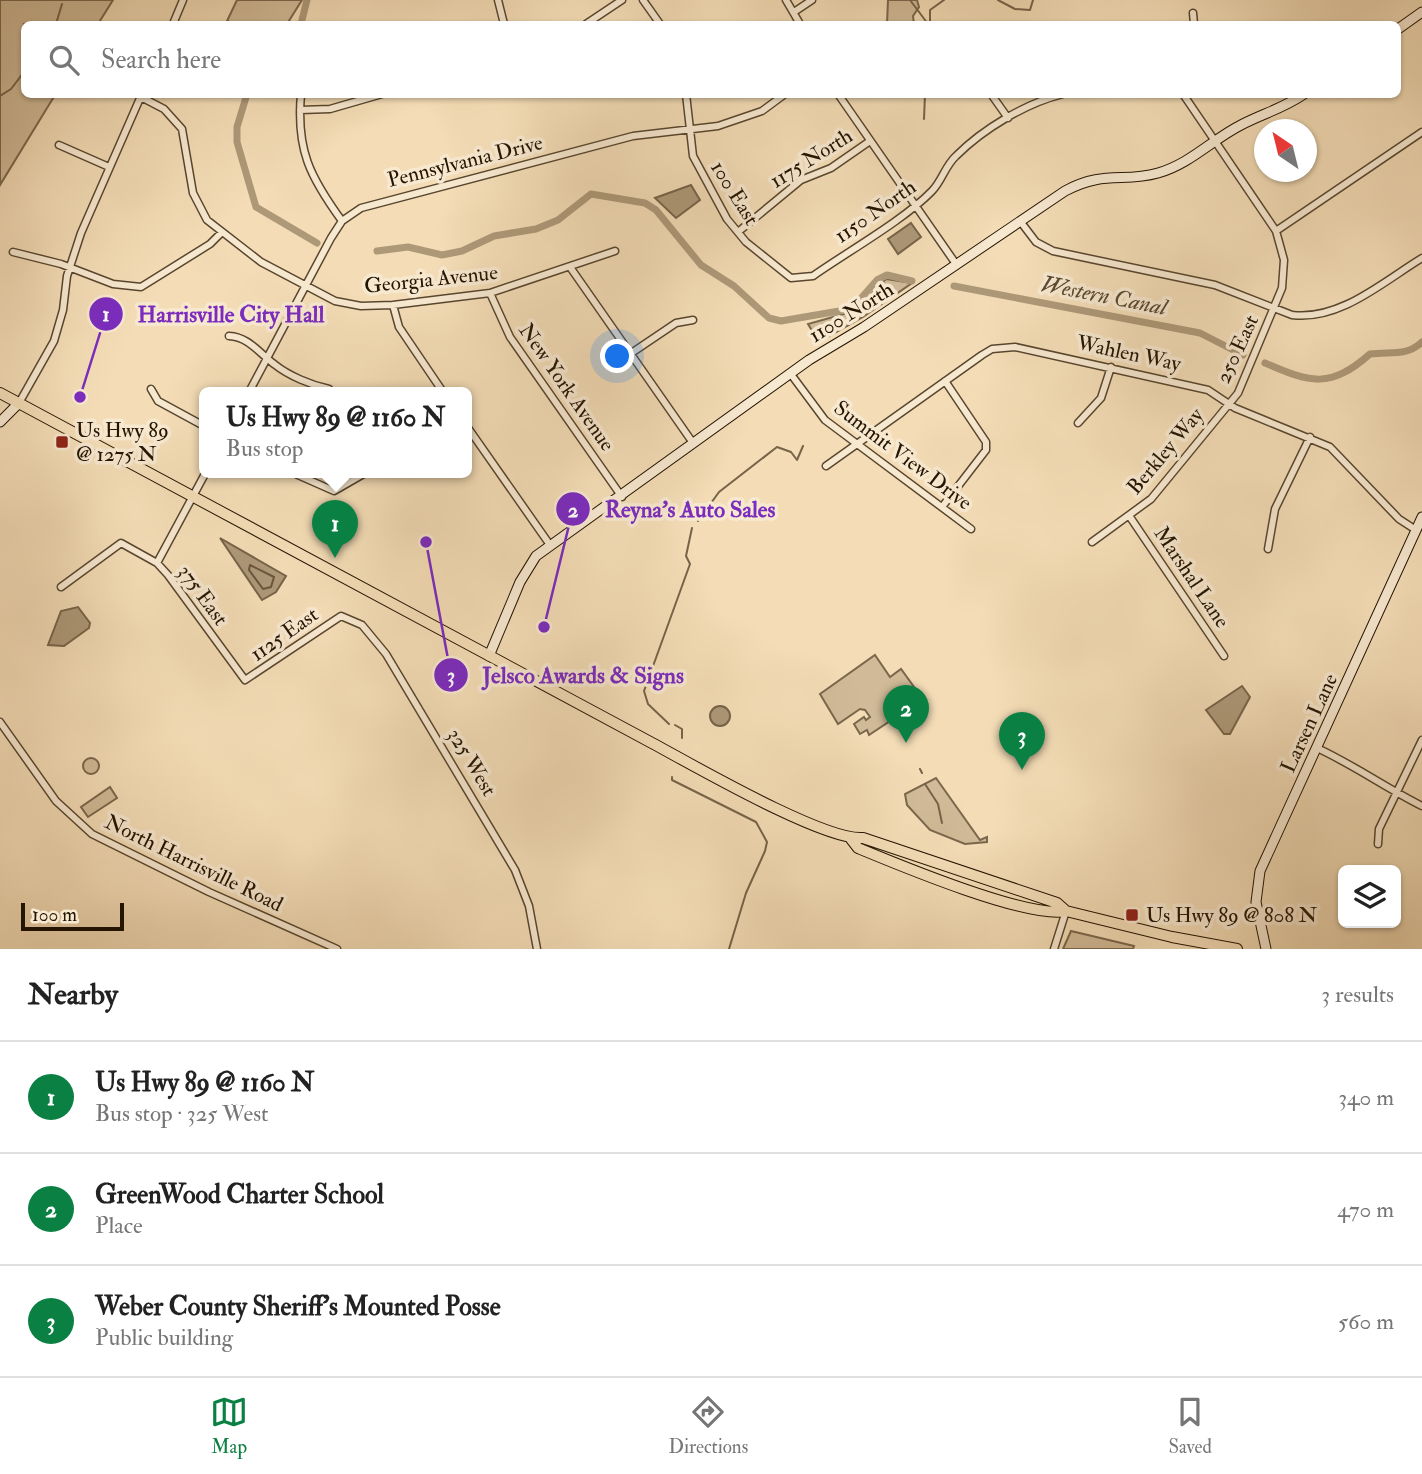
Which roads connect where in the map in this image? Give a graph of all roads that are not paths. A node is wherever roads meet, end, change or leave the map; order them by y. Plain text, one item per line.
1 (183, 0) edge
2 (498, 0) edge
3 (622, 0) edge
4 (643, 0) edge
5 (786, 0) edge
6 (812, 0) edge
7 (794, 12) junction
8 (1422, 12) edge
9 (1194, 13) dead end
10 (174, 21) edge
11 (503, 21) edge
12 (590, 21) edge
13 (658, 21) edge
14 (798, 21) edge
15 (1194, 21) edge
16 (1401, 27) edge
17 (140, 98) edge
18 (145, 98) edge
19 (301, 98) edge
20 (369, 98) edge
21 (686, 98) edge
22 (780, 98) edge
23 (841, 98) edge
24 (994, 98) edge
25 (1052, 98) edge
26 (1186, 98) edge
27 (1297, 98) edge
28 (300, 110) junction
29 (1008, 118) junction
30 (688, 130) junction
31 (1422, 132) edge
32 (870, 141) junction
33 (1215, 142) junction
34 (60, 145) dead end
35 (109, 167) junction
36 (915, 205) junction
37 (342, 221) junction
38 (1020, 221) junction
39 (1276, 231) junction
40 (738, 232) junction
41 (221, 233) junction
42 (615, 251) dead end
43 (13, 252) dead end
44 (1422, 258) edge
45 (956, 264) junction
46 (70, 267) junction
47 (570, 267) junction
48 (802, 279) joint
49 (305, 287) junction
50 (490, 293) junction
51 (393, 305) junction
52 (1275, 307) junction
53 (693, 320) dead end
54 (229, 336) dead end
55 (631, 354) junction
56 (268, 357) junction
57 (1111, 367) junction
58 (789, 373) junction
59 (945, 381) junction
60 (252, 387) edge
61 (321, 387) edge
62 (440, 387) edge
63 (151, 389) dead end
64 (0, 393) edge
65 (19, 403) junction
66 (1228, 404) junction
67 (0, 422) edge
68 (199, 423) edge
69 (1078, 423) dead end
70 (472, 434) edge
71 (1310, 437) junction
72 (693, 443) junction
73 (856, 444) junction
74 (826, 466) dead end
75 (203, 478) edge
76 (305, 478) edge
77 (357, 478) edge
78 (622, 496) junction
79 (193, 497) junction
80 (942, 507) junction
81 (1130, 517) junction
82 (1422, 517) edge
83 (971, 529) dead end
84 (1416, 530) junction
85 (1092, 542) dead end
86 (550, 545) junction
87 (1268, 549) dead end
88 (157, 563) junction
89 (61, 587) dead end
90 (341, 616) joint
91 (489, 656) junction
92 (1224, 656) dead end
93 (245, 680) joint
94 (0, 722) edge
95 (1422, 740) edge
96 (1317, 748) junction
97 (1396, 793) junction
98 (1422, 806) edge
99 (1378, 844) dead end
100 (1066, 911) junction
101 (337, 949) edge
102 (537, 949) edge
103 (1054, 949) edge
104 (1237, 949) edge
105 (1266, 949) edge

1 - 10 street
2 - 11 street
3 - 12 street
4 - 13 street
5 - 7 street
6 - 7 street
7 - 14 street
8 - 16 street
9 - 15 street
17 - 35 street
18 - 41 street, Georgia Avenue
19 - 28 street
20 - 28 street
21 - 30 street, 100 East
22 - 30 street, Pennsylvania Drive
23 - 32 street
24 - 29 street
25 - 29 street, 1150 North
26 - 33 street
27 - 33 street, 1100 North
28 - 37 street
29 - 36 street, 1150 North
30 - 37 street, Pennsylvania Drive
30 - 40 street, 100 East
31 - 39 street
32 - 36 street
32 - 40 street, 1175 North
33 - 38 street, 1100 North
33 - 39 street
34 - 35 street
35 - 46 street
36 - 45 street
36 - 48 street, 1150 North
37 - 49 street
38 - 45 street, 1100 North
38 - 52 street
39 - 52 street, 250 East
40 - 48 street, 100 East
41 - 46 street
41 - 49 street, Georgia Avenue
42 - 47 street, Georgia Avenue
43 - 46 street
44 - 52 street
45 - 58 street, 1100 North
46 - 65 street
47 - 50 street, Georgia Avenue
47 - 55 street
49 - 51 street, Georgia Avenue
49 - 56 street
50 - 51 street, Georgia Avenue
50 - 78 street, New York Avenue
51 - 62 street
52 - 66 street, 250 East
53 - 55 street
54 - 56 street
55 - 72 street
56 - 60 street
56 - 61 street
57 - 59 street, Wahlen Way
57 - 66 street, Wahlen Way
57 - 69 street
58 - 72 street, 1100 North
58 - 73 street, Summit View Drive
59 - 73 street, Wahlen Way
59 - 80 street
63 - 68 street
64 - 65 main road
65 - 67 street
65 - 79 main road
66 - 71 street, Wahlen Way
66 - 81 street, Berkley Way
70 - 86 street
71 - 84 street, Wahlen Way
71 - 87 street
72 - 78 street, 1100 North
73 - 74 street, Wahlen Way
73 - 80 street, Summit View Drive
75 - 79 street
76 - 77 street
78 - 86 street, 1100 North
79 - 88 street
79 - 91 main road
80 - 83 street, Summit View Drive
81 - 85 street, Berkley Way
81 - 92 street, Marshal Lane
82 - 84 street, Larsen Lane
84 - 96 street, Larsen Lane
86 - 91 street, 1100 North
88 - 89 street, 375 East
88 - 93 street, 375 East
90 - 93 street, 1125 East
90 - 102 street, 325 West
91 - 100 main road
94 - 101 street, North Harrisville Road
95 - 97 street
96 - 97 street
96 - 105 street, Larsen Lane
97 - 98 street
97 - 99 street
100 - 103 street
100 - 104 main road

